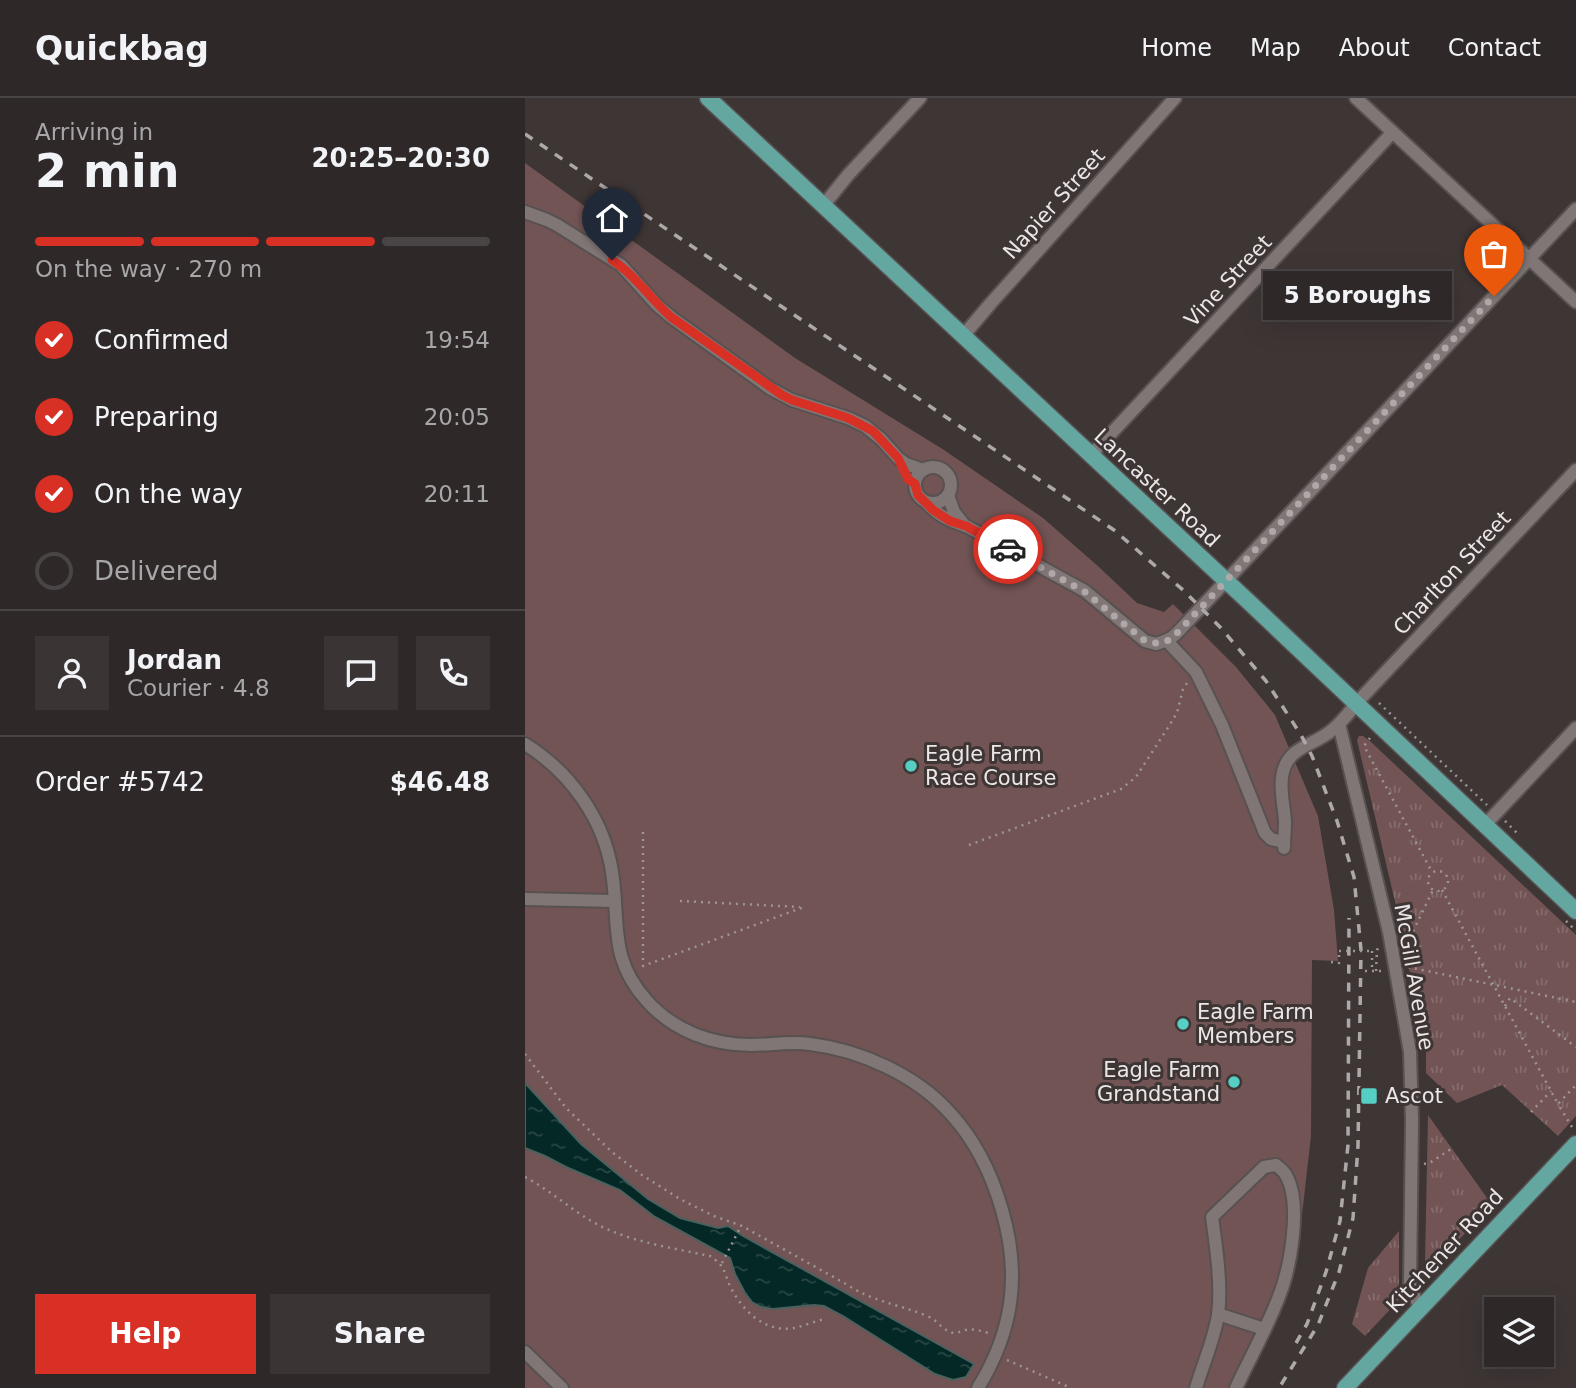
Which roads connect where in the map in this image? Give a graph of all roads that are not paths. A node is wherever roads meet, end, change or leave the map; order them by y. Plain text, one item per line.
1 (708, 98) edge
2 (920, 98) edge
3 (1175, 98) edge
4 (1356, 98) edge
5 (1392, 133) junction
6 (823, 206) junction
7 (1576, 209) edge
8 (525, 212) edge
9 (1529, 259) junction
10 (1576, 302) edge
11 (963, 336) junction
12 (1091, 456) junction
13 (898, 458) junction
14 (923, 470) junction
15 (1576, 470) edge
16 (915, 484) junction
17 (948, 495) junction
18 (926, 502) junction
19 (966, 526) junction
20 (1226, 580) junction
21 (1167, 641) junction
22 (1357, 703) junction
23 (1339, 724) junction
24 (1576, 728) edge
25 (525, 744) edge
26 (1485, 825) junction
27 (525, 899) edge
28 (614, 901) junction
29 (1576, 911) edge
30 (1576, 1144) edge
31 (1421, 1307) junction
32 (1218, 1314) junction
33 (1264, 1329) junction
34 (525, 1352) edge
35 (1352, 1384) edge
36 (562, 1388) edge
37 (978, 1388) edge
38 (1196, 1388) edge
39 (1236, 1388) edge

1 - 6 main road, Lancaster Road
2 - 6 street
3 - 11 street, Napier Street
4 - 5 street
5 - 9 street
5 - 12 street, Vine Street
6 - 11 main road, Lancaster Road
7 - 9 street
8 - 13 street
9 - 10 street
9 - 20 street
11 - 12 main road, Lancaster Road
12 - 20 main road, Lancaster Road
13 - 14 street
13 - 16 street
14 - 16 street
14 - 17 street
15 - 22 street, Charlton Street
16 - 18 street
17 - 18 street
17 - 19 street
18 - 19 street
19 - 21 street
20 - 21 street
20 - 22 main road, Lancaster Road
21 - 23 street
22 - 23 street
22 - 26 main road, Lancaster Road
23 - 31 street, McGill Avenue
24 - 26 street
25 - 28 street
26 - 29 main road, Lancaster Road
27 - 28 street
28 - 37 street
30 - 31 main road, Kitchener Road
31 - 35 main road, Kitchener Road
32 - 33 street
32 - 33 street
32 - 38 street
33 - 39 street
34 - 36 street

